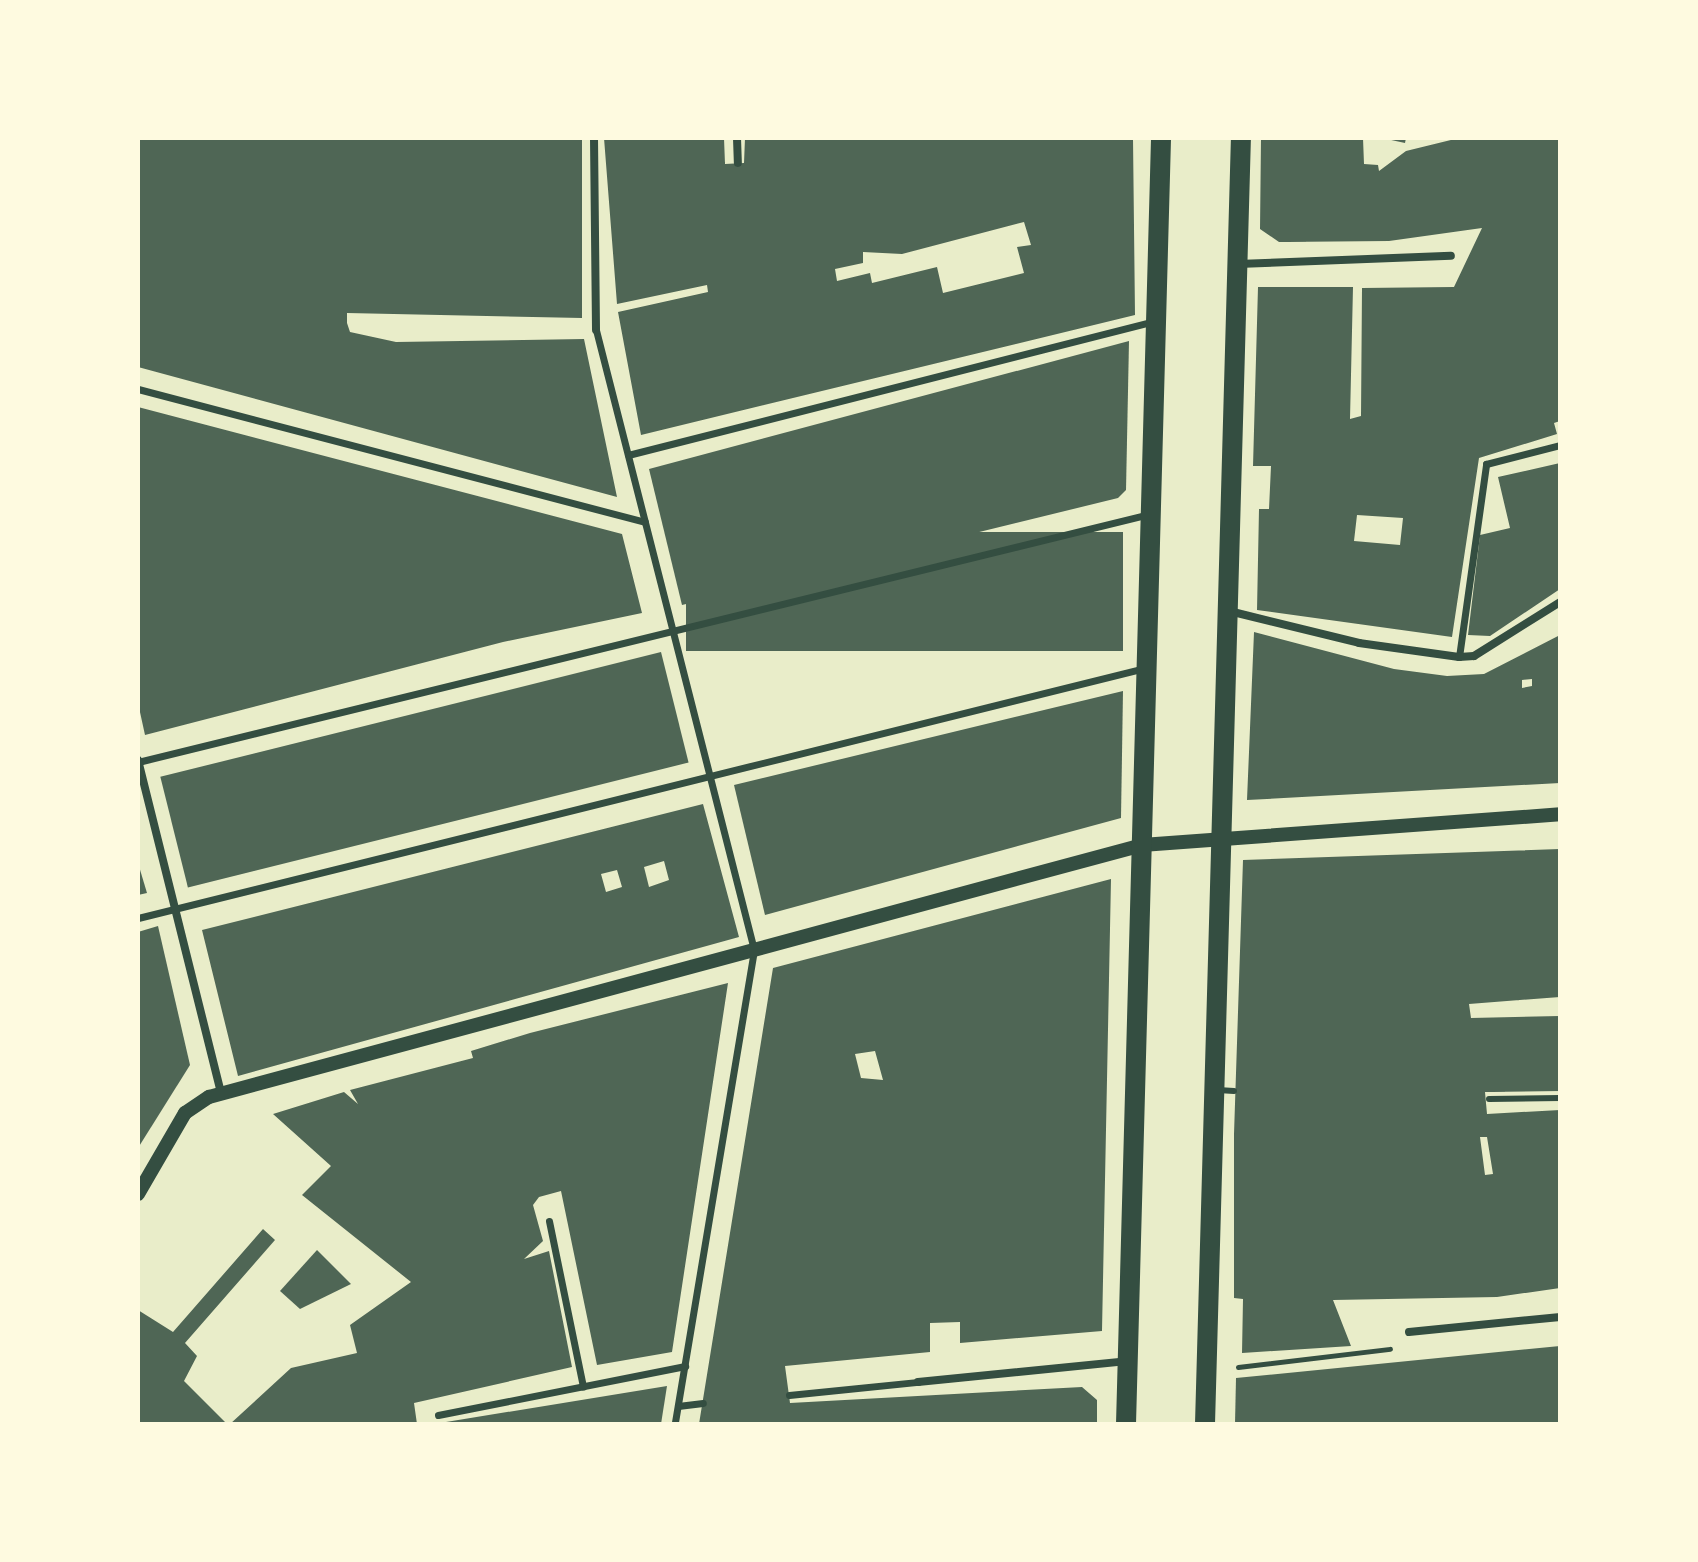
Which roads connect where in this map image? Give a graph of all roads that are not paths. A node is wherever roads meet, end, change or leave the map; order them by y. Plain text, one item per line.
1 (594, 138) edge
2 (737, 138) edge
3 (1161, 138) edge
4 (1241, 138) edge
5 (738, 163) dead end
6 (1451, 256) dead end
7 (1237, 264) junction
8 (1157, 321) junction
9 (596, 330) joint
10 (138, 389) edge
11 (1560, 445) edge
12 (628, 455) junction
13 (1151, 513) junction
14 (645, 522) junction
15 (1560, 602) edge
16 (1228, 611) junction
17 (672, 629) junction
18 (1459, 657) junction
19 (1147, 668) junction
20 (138, 761) edge
21 (709, 776) junction
22 (1560, 814) edge
23 (1222, 836) junction
24 (1142, 845) junction
25 (174, 909) junction
26 (138, 918) edge
27 (754, 950) junction
28 (221, 1093) junction
29 (1560, 1098) edge
30 (1489, 1099) dead end
31 (138, 1194) edge
32 (549, 1221) dead end
33 (1560, 1317) edge
34 (1409, 1332) road end
35 (1128, 1361) junction
36 (685, 1366) junction
37 (918, 1382) joint
38 (583, 1387) junction
39 (789, 1395) dead end
40 (703, 1403) dead end
41 (678, 1406) junction
42 (438, 1415) dead end
43 (675, 1424) edge
44 (1126, 1424) edge
45 (1205, 1424) edge

1 - 9 street
2 - 5 street
3 - 8 main road
4 - 7 main road
6 - 7 street
7 - 16 main road
8 - 12 street
8 - 13 main road
9 - 12 street
10 - 14 street
11 - 18 street
12 - 14 street
13 - 17 street
13 - 19 main road
14 - 17 street
15 - 18 street
16 - 18 street
16 - 23 main road
17 - 20 street
17 - 21 street
19 - 21 street
19 - 24 main road
20 - 25 street
21 - 25 street
21 - 27 street
22 - 23 street
23 - 24 street
23 - 45 main road
24 - 27 street
24 - 35 main road
25 - 26 street
25 - 28 street
27 - 28 street
27 - 36 street
28 - 31 street
29 - 30 lane
32 - 38 street
33 - 34 street
35 - 37 street
35 - 44 main road
36 - 38 street
36 - 41 street
37 - 39 street
38 - 42 street
40 - 41 street
41 - 43 street

